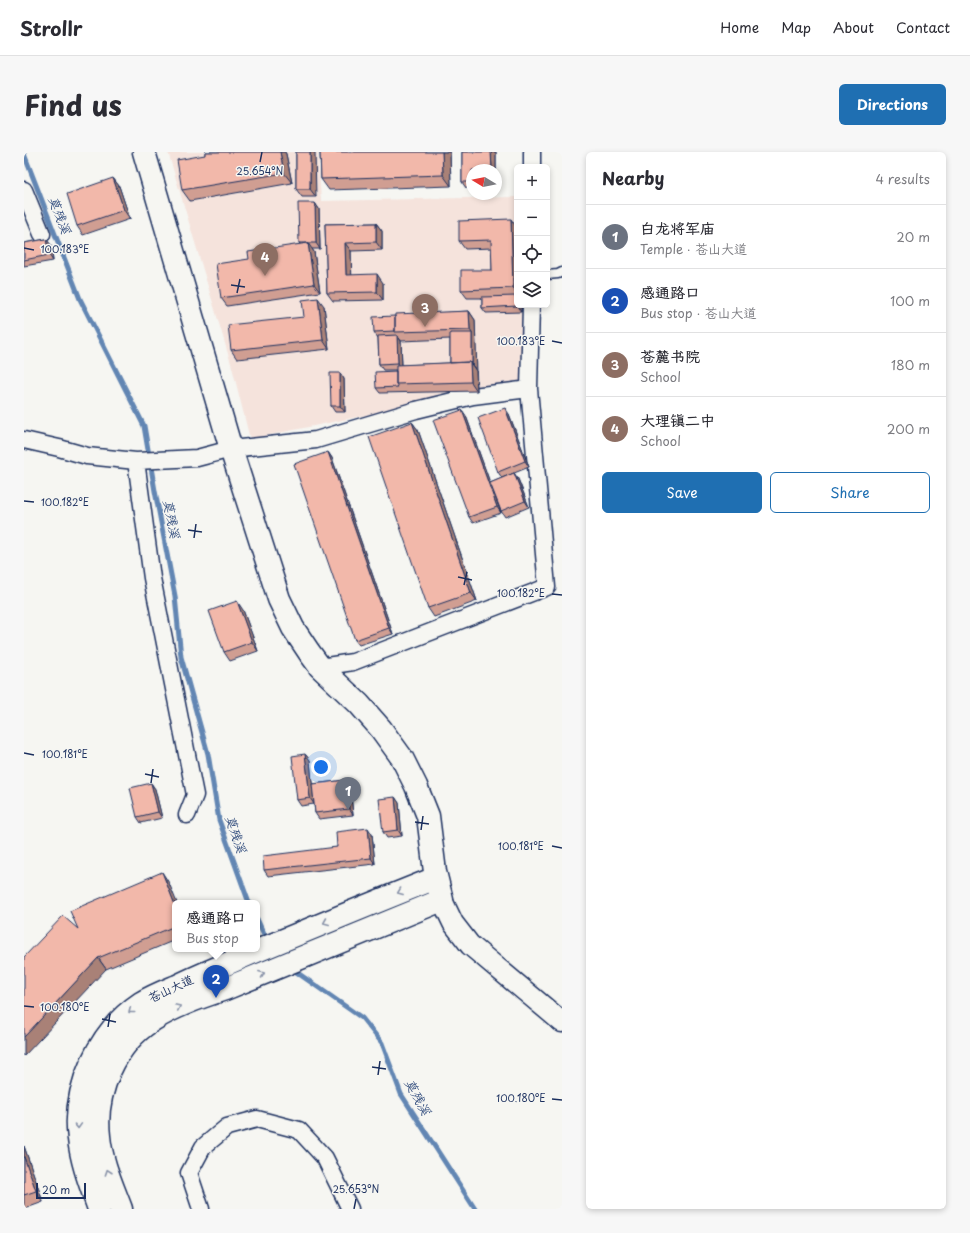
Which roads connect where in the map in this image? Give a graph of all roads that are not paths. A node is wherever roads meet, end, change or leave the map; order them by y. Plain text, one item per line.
1 (144, 152) edge
2 (532, 152) edge
3 (532, 164) edge
4 (24, 190) edge
5 (42, 234) dead end
6 (562, 272) edge
7 (550, 275) edge
8 (531, 308) edge
9 (529, 389) junction
10 (24, 440) edge
11 (231, 449) junction
12 (136, 461) junction
13 (320, 667) junction
14 (187, 815) dead end
15 (436, 878) junction
16 (442, 900) junction
17 (260, 950) edge
18 (255, 952) edge
19 (562, 1022) edge
20 (99, 1209) edge
21 (121, 1209) edge
22 (201, 1209) edge
23 (350, 1209) edge

1 - 11 main road
2 - 3 street
4 - 5 street
6 - 7 lane
8 - 9 street
9 - 11 street
9 - 13 street
10 - 12 street
11 - 12 street
11 - 13 main road
12 - 14 street
13 - 15 main road
15 - 16 main road
15 -> 17 main road, 苍山大道
16 - 19 street
21 -> 16 main road, 苍山大道
18 -> 20 main road, 苍山大道
22 - 23 street

